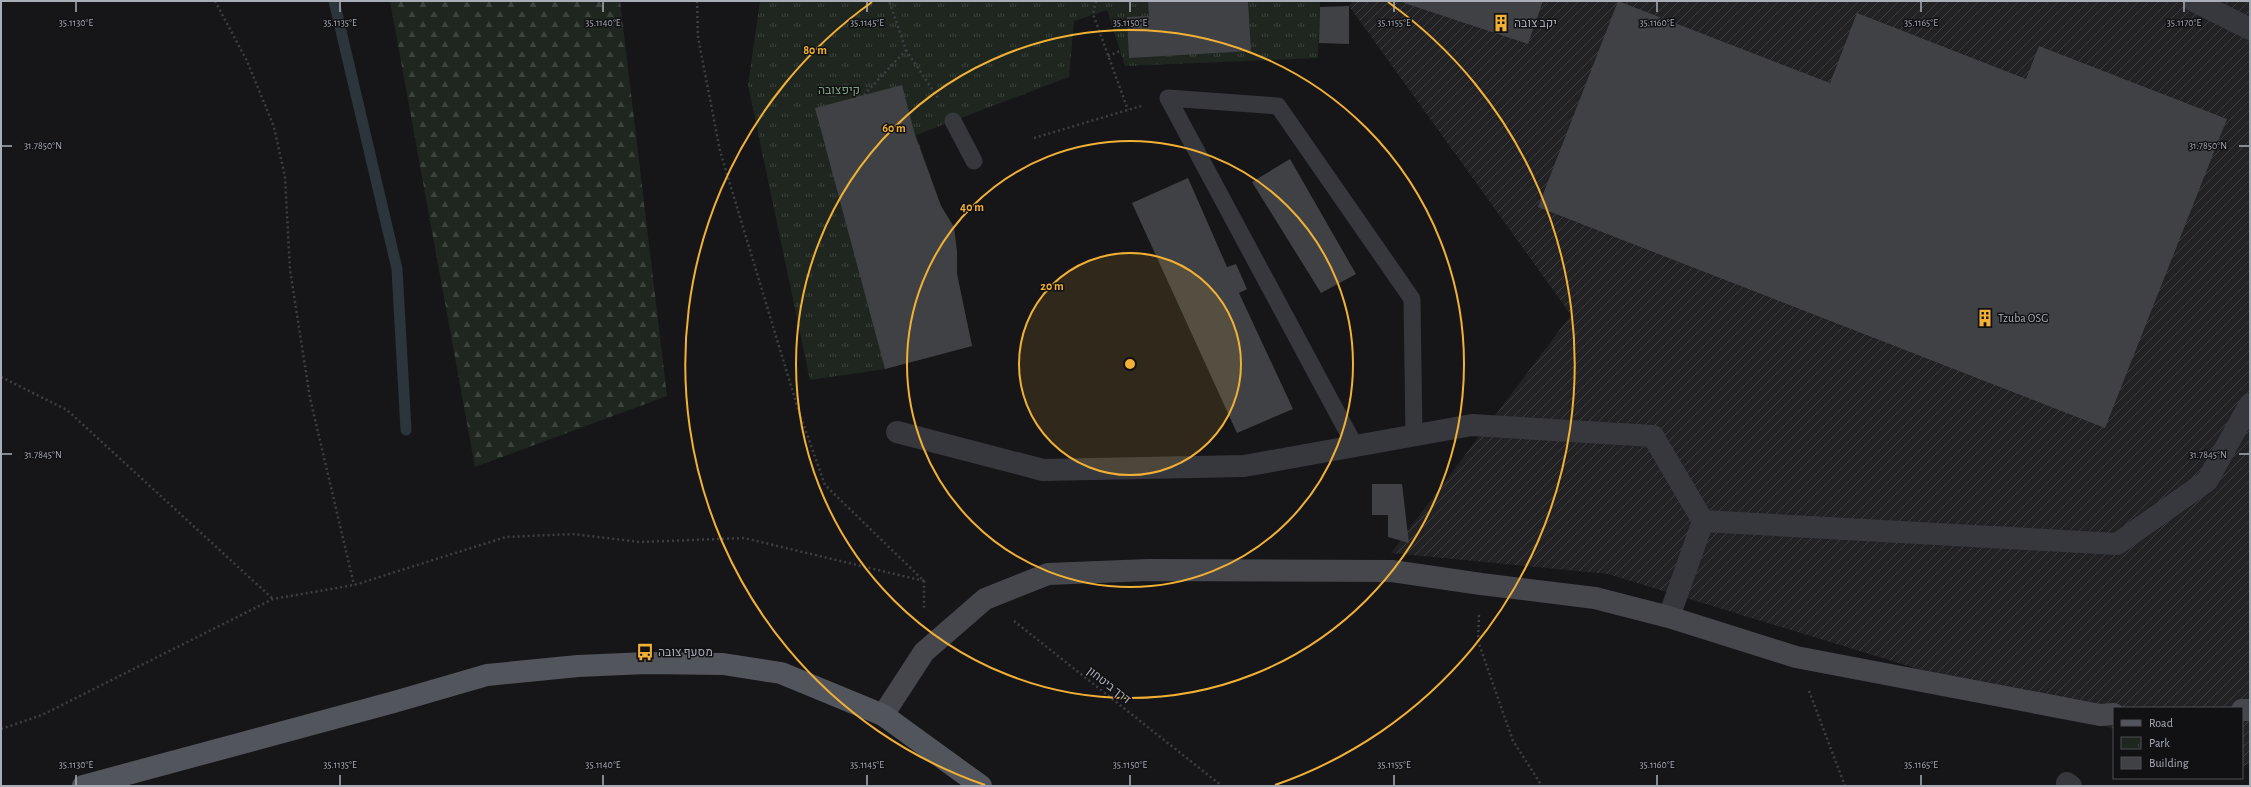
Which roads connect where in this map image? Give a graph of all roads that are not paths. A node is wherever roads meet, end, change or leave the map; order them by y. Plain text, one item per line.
1 (2194, 1) edge
2 (2250, 29) edge
3 (953, 120) road end
4 (974, 161) dead end
5 (2250, 404) edge
6 (897, 432) dead end
7 (1414, 435) junction
8 (1355, 446) junction
9 (1703, 521) junction
10 (1669, 617) junction
11 (2113, 714) edge
12 (883, 715) junction
13 (83, 786) edge
14 (982, 786) edge

1 - 2 street
3 - 4 lane
5 - 9 street
6 - 8 street
7 - 8 street
7 - 8 lane
7 - 9 street
9 - 10 street
10 - 11 street
10 - 12 street
12 - 13 main road
12 - 14 main road

